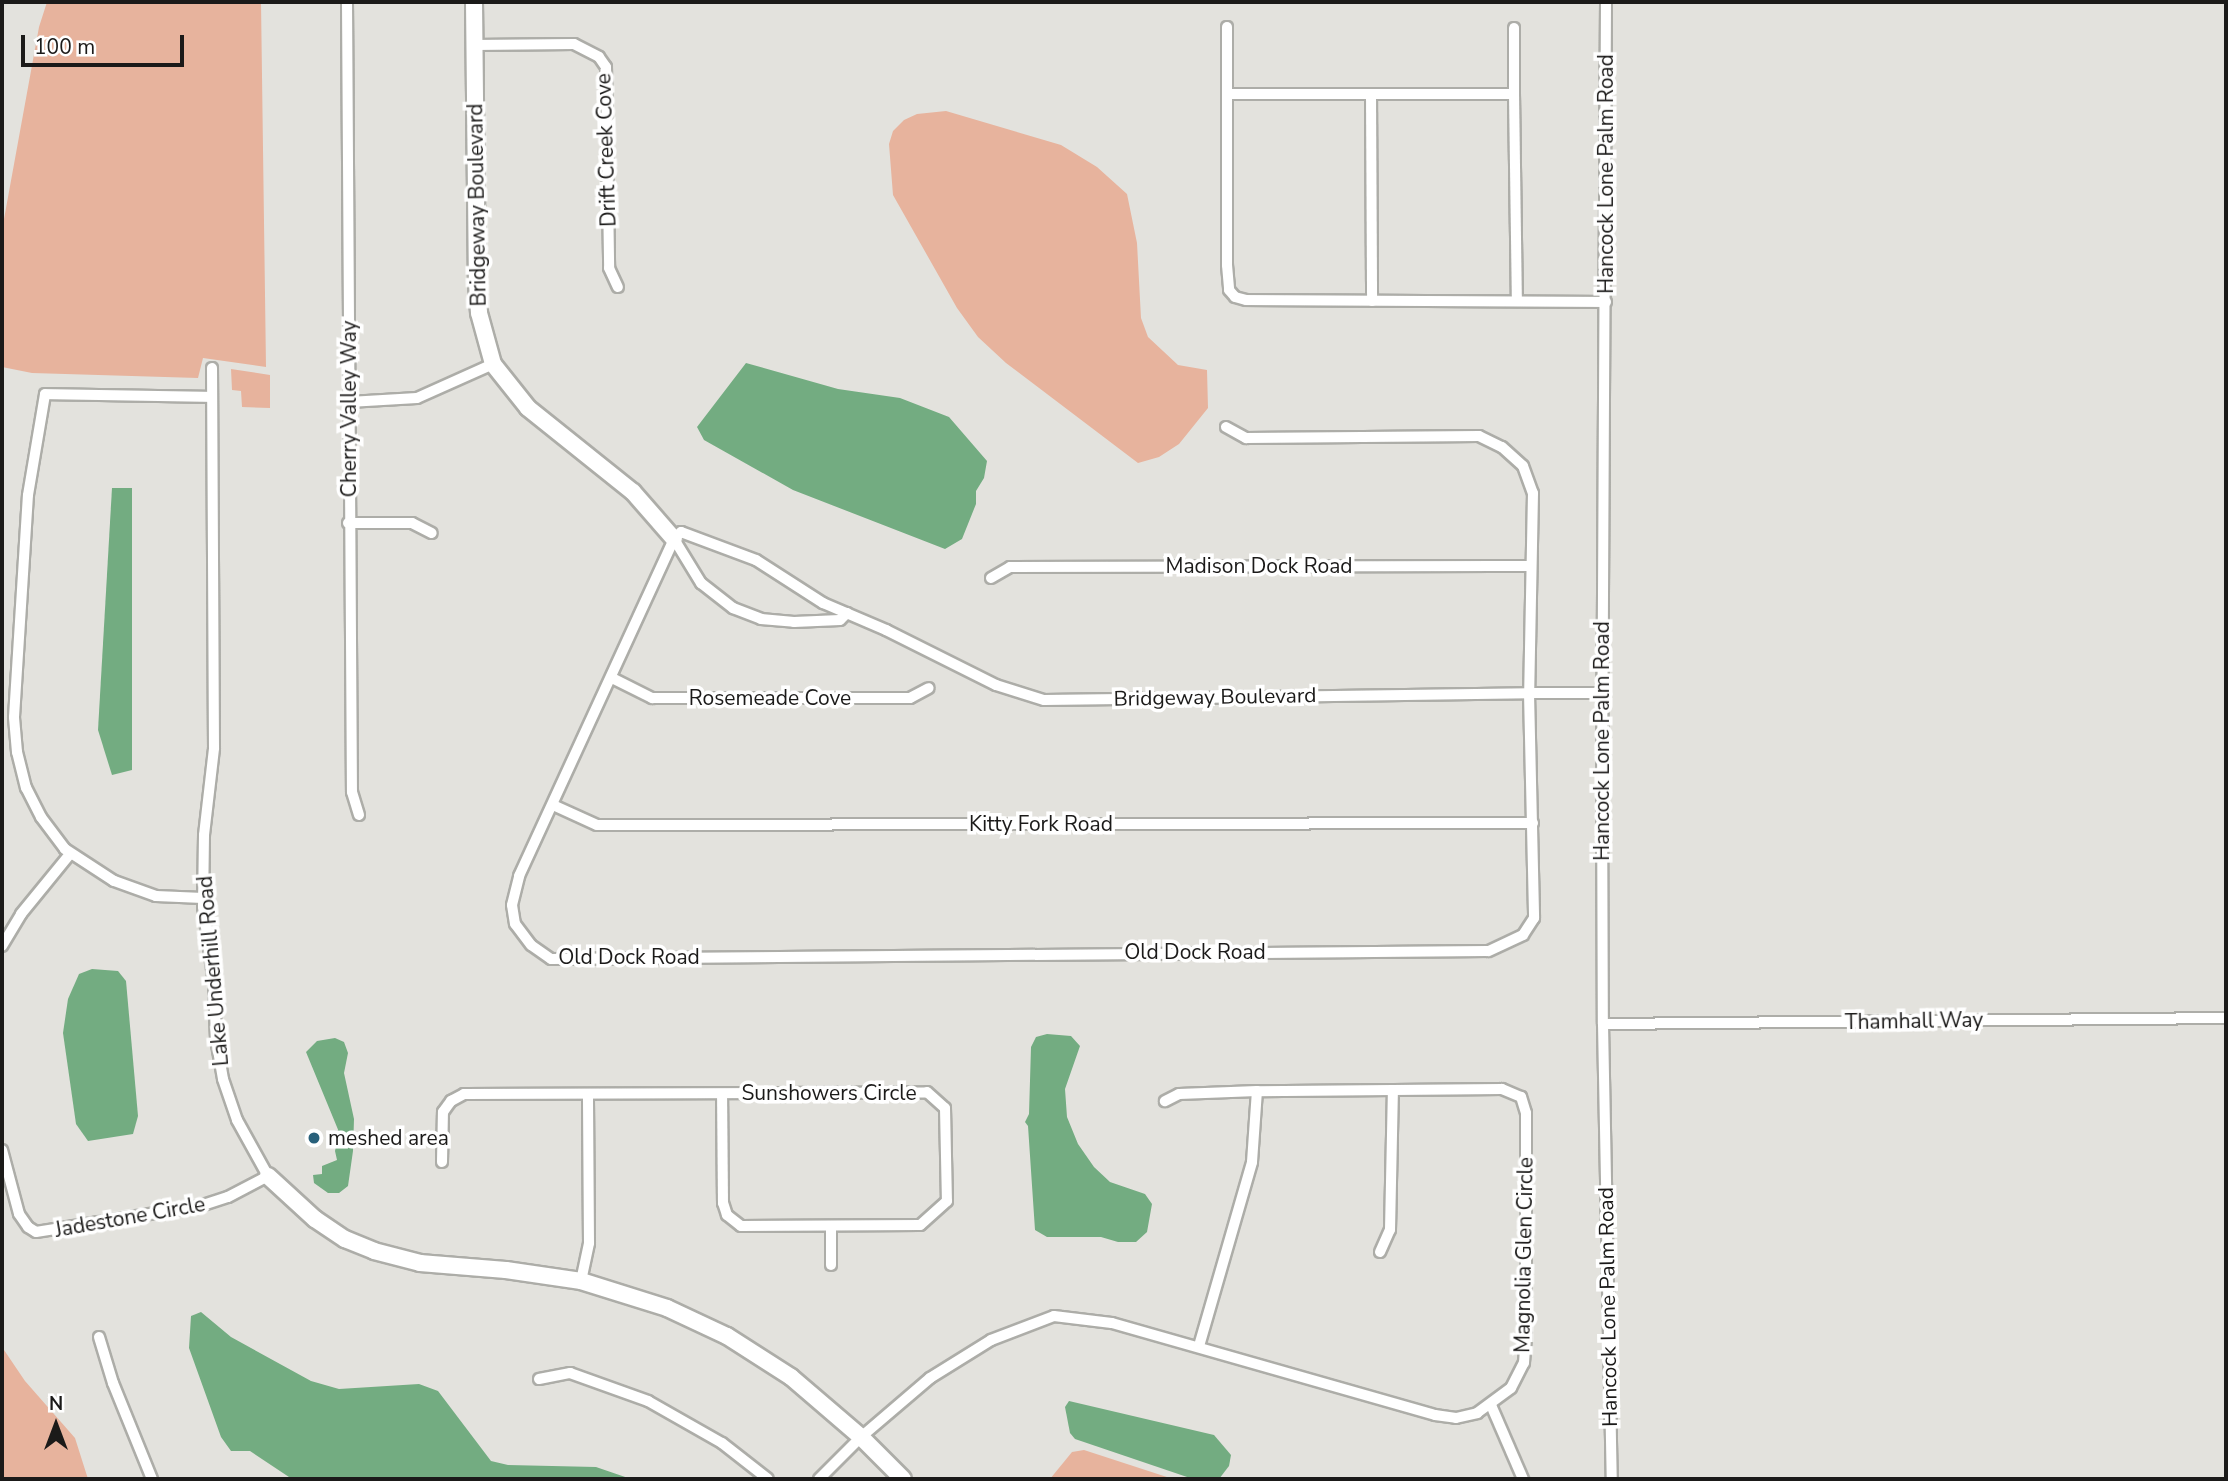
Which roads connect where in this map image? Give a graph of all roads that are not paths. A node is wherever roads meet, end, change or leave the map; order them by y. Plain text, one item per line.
1 (347, 2) edge
2 (474, 2) edge
3 (1606, 2) edge
4 (1227, 27) dead end
5 (1514, 28) dead end
6 (474, 45) junction
7 (1227, 94) junction
8 (1371, 94) junction
9 (1514, 94) junction
10 (618, 287) dead end
11 (1373, 300) junction
12 (1517, 300) junction
13 (1606, 302) junction
14 (493, 364) junction
15 (212, 368) dead end
16 (212, 397) junction
17 (349, 402) junction
18 (1226, 427) dead end
19 (348, 523) junction
20 (432, 533) dead end
21 (674, 539) junction
22 (1530, 566) junction
23 (991, 578) dead end
24 (848, 613) junction
25 (612, 678) junction
26 (929, 688) dead end
27 (1601, 692) junction
28 (1529, 693) junction
29 (553, 805) junction
30 (359, 815) dead end
31 (1533, 823) junction
32 (70, 854) junction
33 (203, 898) junction
34 (2, 946) edge
35 (2226, 1018) edge
36 (1603, 1024) junction
37 (1393, 1090) junction
38 (1257, 1091) junction
39 (588, 1094) junction
40 (722, 1094) junction
41 (1165, 1101) dead end
42 (2, 1150) edge
43 (442, 1161) dead end
44 (268, 1176) junction
45 (831, 1226) junction
46 (1380, 1252) dead end
47 (831, 1265) dead end
48 (581, 1281) junction
49 (99, 1337) dead end
50 (1199, 1346) junction
51 (539, 1378) dead end
52 (1492, 1405) junction
53 (861, 1437) junction
54 (152, 1479) edge
55 (768, 1479) edge
56 (819, 1479) edge
57 (903, 1479) edge
58 (1523, 1479) edge
59 (1612, 1479) edge

1 - 17 street, Cherry Valley Way
2 - 6 street, Bridgeway Boulevard
3 - 13 street, Hancock Lone Palm Road
4 - 7 street
5 - 9 street
6 - 10 street, Drift Creek Cove
6 - 14 street, Bridgeway Boulevard
7 - 8 street
7 - 11 street
8 - 9 street
8 - 11 street
9 - 12 street
11 - 12 street
12 - 13 street
13 - 27 street, Hancock Lone Palm Road
14 - 17 street
14 - 21 street, Bridgeway Boulevard
15 - 16 street, Lake Underhill Road
16 - 32 street
16 - 33 street, Lake Underhill Road
17 - 19 street, Cherry Valley Way
18 - 22 street, Old Dock Road
19 - 20 street
19 - 30 street, Cherry Valley Way
21 - 24 street, Bridgeway Boulevard
21 - 24 street, Bridgeway Boulevard
21 - 25 street, Old Dock Road
22 - 23 street, Madison Dock Road
22 - 28 street, Old Dock Road
24 - 28 street, Bridgeway Boulevard
25 - 26 street, Rosemeade Cove
25 - 29 street, Old Dock Road
27 - 28 street, Bridgeway Boulevard
27 - 36 street, Hancock Lone Palm Road
28 - 31 street, Old Dock Road
29 - 31 street, Kitty Fork Road
29 - 31 street, Old Dock Road
32 - 33 street
32 - 34 street
33 - 44 street, Lake Underhill Road
35 - 36 street, Thamhall Way
36 - 59 street, Hancock Lone Palm Road
37 - 38 street, Magnolia Glen Circle
37 - 46 street
37 - 52 street, Magnolia Glen Circle
38 - 41 street, Magnolia Glen Circle
38 - 50 street
39 - 40 street, Sunshowers Circle
39 - 43 street, Sunshowers Circle
39 - 48 street
40 - 45 street, Sunshowers Circle
40 - 45 street, Sunshowers Circle
42 - 44 street, Jadestone Circle
44 - 48 street, Lake Underhill Road
45 - 47 street
48 - 53 street, Lake Underhill Road
49 - 54 street
50 - 52 street, Magnolia Glen Circle
50 - 53 street, Magnolia Glen Circle
51 - 55 street
52 - 58 street
53 - 56 street, Magnolia Glen Circle
53 - 57 street, Lake Underhill Road

